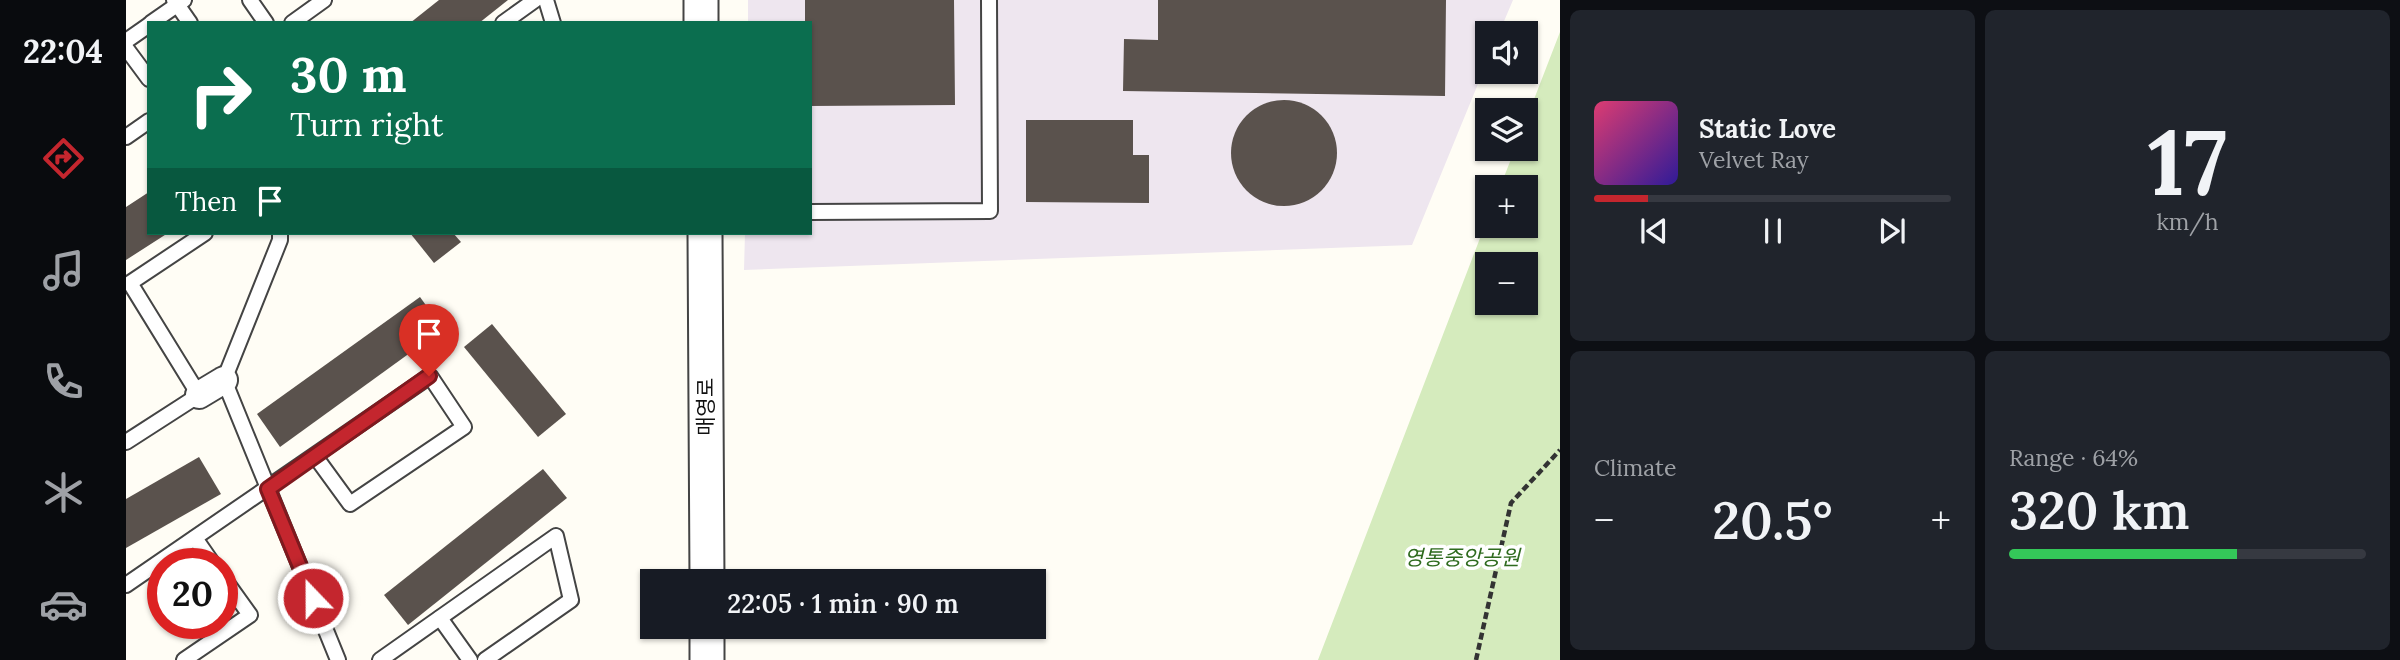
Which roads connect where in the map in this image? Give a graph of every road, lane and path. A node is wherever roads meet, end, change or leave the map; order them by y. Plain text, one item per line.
1 (250, 0) edge
2 (324, 0) edge
3 (535, 0) edge
4 (546, 0) edge
5 (701, 0) edge
6 (989, 0) edge
7 (178, 2) edge
8 (154, 21) edge
9 (189, 21) edge
10 (265, 21) edge
11 (295, 21) edge
12 (506, 21) edge
13 (552, 21) edge
14 (701, 21) edge
15 (147, 26) edge
16 (126, 41) edge
17 (126, 47) edge
18 (147, 76) edge
19 (147, 122) edge
20 (126, 137) edge
21 (812, 212) edge
22 (202, 235) edge
23 (281, 235) edge
24 (705, 235) edge
25 (224, 380) junction
26 (198, 395) junction
27 (126, 442) edge
28 (1560, 450) edge
29 (315, 456) junction
30 (268, 489) junction
31 (195, 538) junction
32 (202, 548) edge
33 (707, 569) edge
34 (126, 586) edge
35 (238, 598) edge
36 (440, 618) junction
37 (238, 623) edge
38 (215, 639) edge
39 (707, 639) edge
40 (184, 660) edge
41 (338, 660) edge
42 (380, 660) edge
43 (470, 660) edge
44 (485, 660) edge
45 (707, 660) edge
46 (1476, 660) edge

1 - 10 lane
2 - 11 lane
3 - 12 lane
4 - 13 lane
5 - 14 street
6 - 21 lane
7 - 8 lane
7 - 9 lane
15 - 16 lane
17 - 18 lane
19 - 20 lane
22 - 26 lane
23 - 25 lane
24 - 33 street, 매영로
25 - 26 street
25 - 30 lane
26 - 27 lane
28 - 46 path
29 - 29 lane
29 - 30 lane
30 - 31 lane
30 - 41 lane
31 - 32 lane
31 - 34 lane
35 - 37 lane
36 - 42 lane
36 - 43 lane
36 - 44 lane
38 - 40 lane
39 - 45 street

